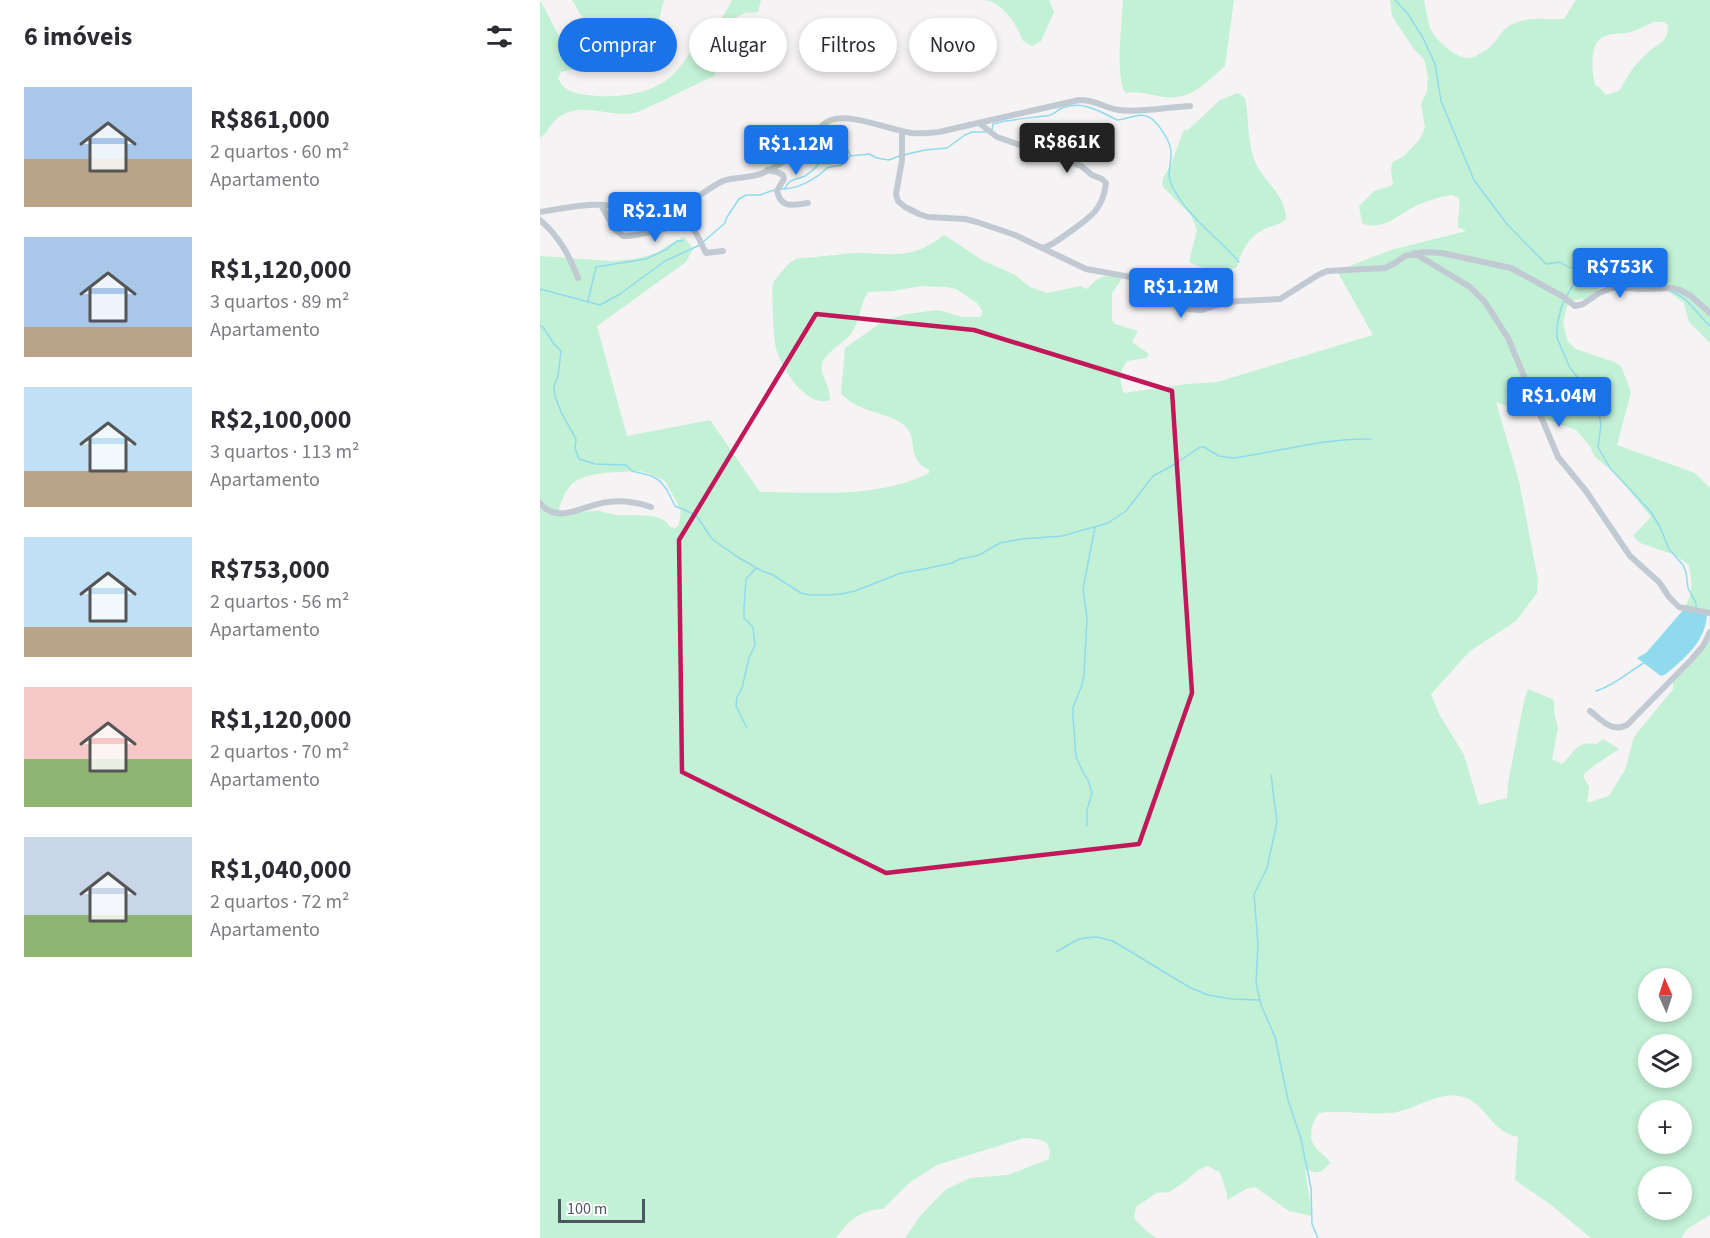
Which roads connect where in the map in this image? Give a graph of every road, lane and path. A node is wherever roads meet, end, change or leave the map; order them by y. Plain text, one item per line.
1 (1190, 106) dead end
2 (979, 123) junction
3 (902, 131) junction
4 (767, 170) junction
5 (808, 203) dead end
6 (601, 205) junction
7 (540, 212) edge
8 (540, 220) edge
9 (1042, 248) junction
10 (723, 251) dead end
11 (1414, 253) junction
12 (578, 278) dead end
13 (1710, 313) edge
14 (540, 503) edge
15 (651, 507) dead end
16 (1710, 612) edge
17 (1710, 632) edge
18 (1590, 711) dead end

1 - 2 street
2 - 3 street
2 - 9 street
3 - 4 street
3 - 9 street
4 - 5 street
4 - 6 street
6 - 7 street
6 - 10 street
8 - 12 street
9 - 11 street
11 - 13 street
11 - 16 street
14 - 15 street
17 - 18 street

